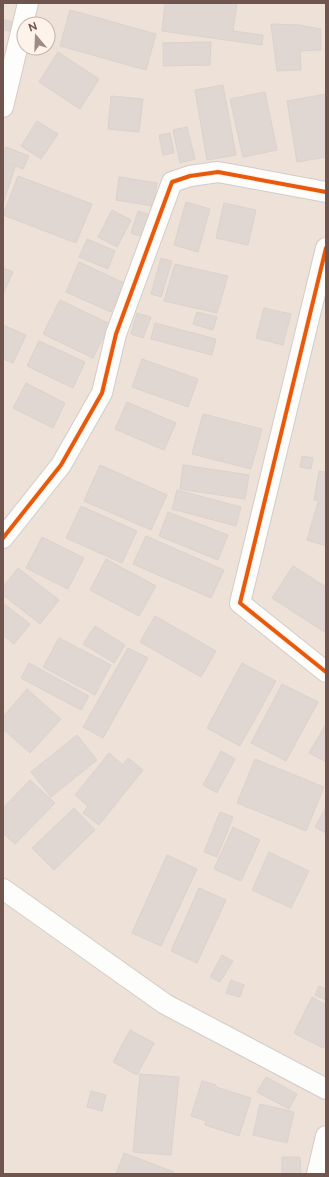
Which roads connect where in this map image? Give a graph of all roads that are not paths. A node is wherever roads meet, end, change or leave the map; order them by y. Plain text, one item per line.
1 (28, 3) edge
2 (3, 107) edge
3 (326, 192) edge
4 (326, 248) edge
5 (3, 538) edge
6 (326, 672) edge
7 (3, 889) edge
8 (326, 1089) edge
9 (326, 1136) edge
10 (317, 1174) edge

1 - 2 street
3 - 5 street
4 - 6 street
7 - 8 street
9 - 10 street

